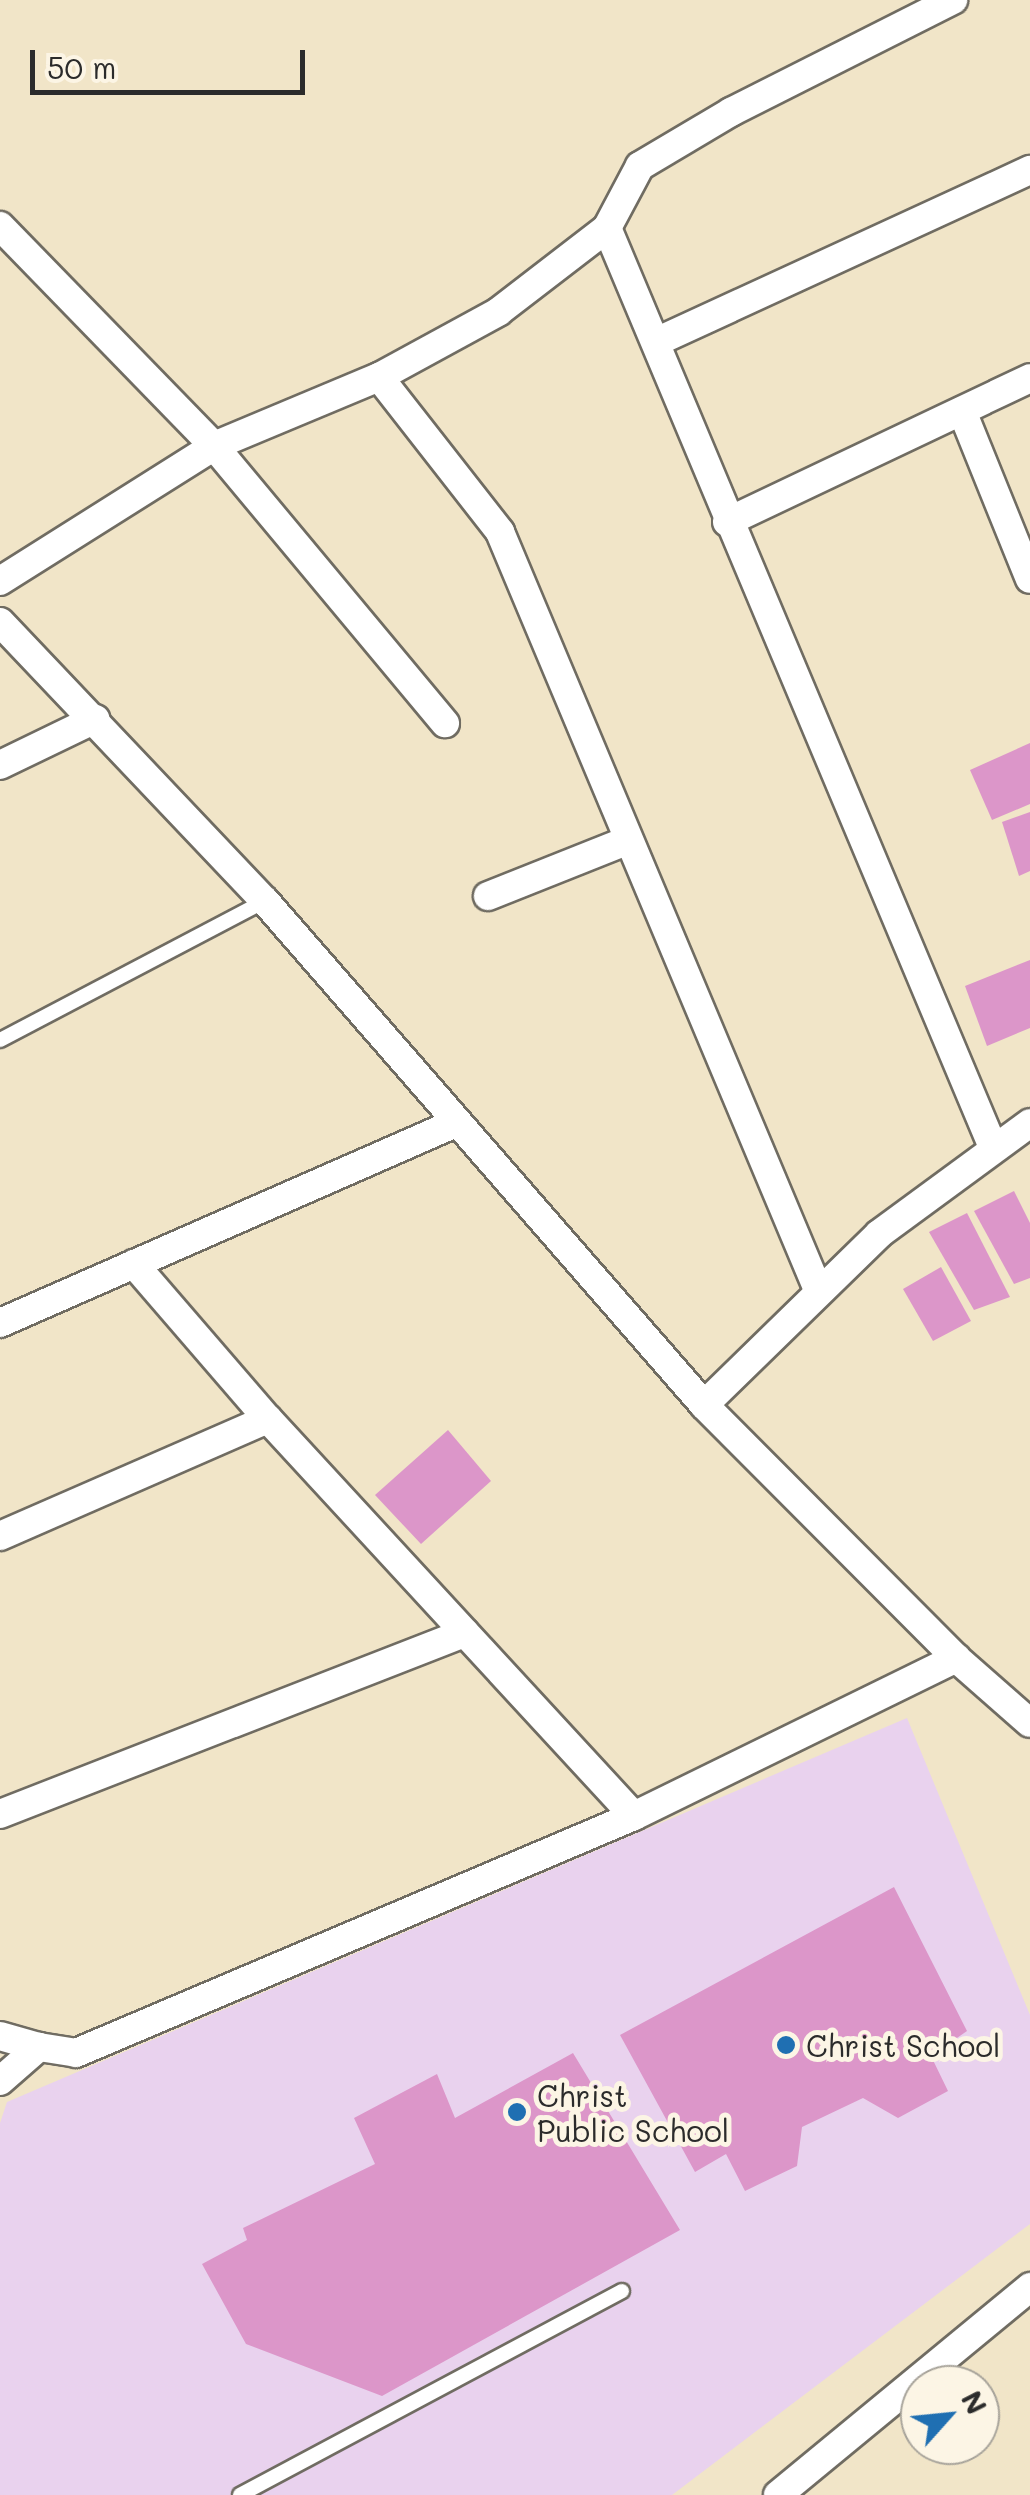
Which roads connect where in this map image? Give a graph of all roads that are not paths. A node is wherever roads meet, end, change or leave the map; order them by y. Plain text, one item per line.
1 (954, 0) edge
2 (1030, 170) edge
3 (0, 226) edge
4 (607, 228) junction
5 (656, 342) junction
6 (379, 377) junction
7 (1030, 378) edge
8 (962, 411) junction
9 (214, 446) junction
10 (727, 522) junction
11 (1030, 578) edge
12 (0, 581) edge
13 (0, 622) edge
14 (95, 719) junction
15 (445, 723) dead end
16 (0, 765) edge
17 (626, 841) junction
18 (488, 896) dead end
19 (265, 902) junction
20 (0, 1040) edge
21 (1030, 1123) edge
22 (454, 1124) junction
23 (993, 1146) junction
24 (134, 1264) junction
25 (819, 1292) junction
26 (0, 1323) edge
27 (704, 1405) junction
28 (268, 1419) junction
29 (0, 1536) edge
30 (465, 1633) junction
31 (956, 1658) junction
32 (1030, 1723) edge
33 (0, 1814) edge
34 (634, 1816) junction
35 (0, 2036) edge
36 (39, 2047) junction
37 (0, 2080) edge
38 (1030, 2287) edge
39 (622, 2291) dead end
40 (240, 2495) edge
41 (778, 2495) edge

1 - 4 street
2 - 5 street
3 - 9 street
4 - 5 street
4 - 6 street
5 - 10 street
6 - 9 street
6 - 17 street
7 - 8 street
8 - 10 street
8 - 11 street
9 - 12 street
9 - 15 street
10 - 23 street
13 - 14 street
14 - 16 street
14 - 19 street
17 - 18 street
17 - 25 street
19 - 20 lane
19 - 22 street
21 - 23 street
22 - 24 street
22 - 27 street
23 - 25 street
24 - 26 street
24 - 28 street
25 - 27 street
27 - 31 street
28 - 29 street
28 - 30 street
30 - 33 street
30 - 34 street
31 - 32 street
31 - 34 street
34 - 36 street
35 - 36 street
36 - 37 street
38 - 41 street
39 - 40 lane

